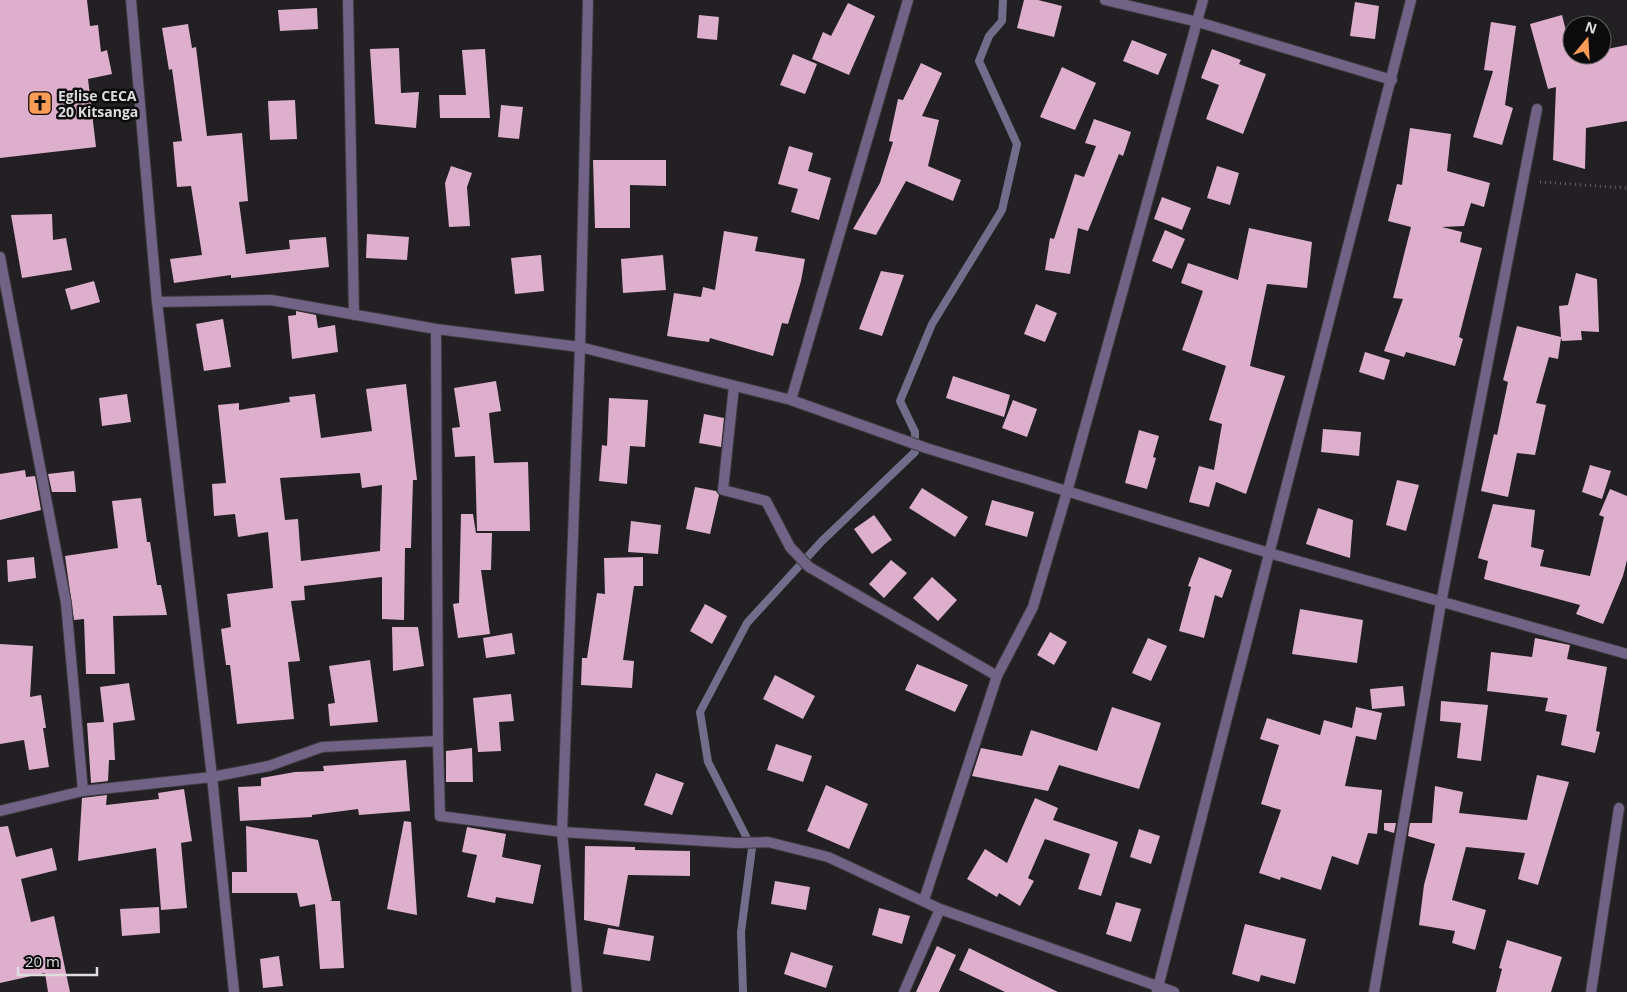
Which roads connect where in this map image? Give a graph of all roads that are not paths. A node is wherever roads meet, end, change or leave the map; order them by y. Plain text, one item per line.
1 (130, 0) edge
2 (348, 0) edge
3 (588, 0) edge
4 (908, 0) edge
5 (1105, 0) edge
6 (1202, 0) edge
7 (1412, 0) edge
8 (1198, 22) junction
9 (1392, 80) junction
10 (1537, 109) dead end
11 (0, 256) edge
12 (157, 302) junction
13 (354, 315) junction
14 (436, 329) junction
15 (580, 347) junction
16 (734, 386) junction
17 (791, 400) junction
18 (1067, 492) junction
19 (1269, 553) junction
20 (1441, 603) junction
21 (1627, 654) edge
22 (998, 676) junction
23 (438, 741) junction
24 (212, 777) junction
25 (83, 791) junction
26 (1619, 808) dead end
27 (0, 811) edge
28 (562, 832) junction
29 (924, 900) junction
30 (940, 909) junction
31 (1157, 989) edge
32 (234, 992) edge
33 (577, 992) edge
34 (904, 992) edge
35 (1174, 992) edge
36 (1374, 992) edge
37 (1591, 992) edge

1 - 12 street
2 - 13 street
3 - 15 street
4 - 17 street
5 - 8 street
6 - 8 street
7 - 9 street
8 - 9 street
8 - 18 street
9 - 19 street
10 - 20 street
11 - 25 street
12 - 13 street
12 - 24 street
13 - 14 street
14 - 15 street
14 - 23 street
15 - 16 street
15 - 28 street
16 - 17 street
16 - 22 street
17 - 18 street
18 - 19 street
18 - 22 street
19 - 20 street
19 - 31 street
20 - 21 street
20 - 36 street
22 - 29 street
23 - 24 street
23 - 28 street
24 - 25 street
24 - 32 street
25 - 27 street
26 - 37 street
28 - 29 street
28 - 33 street
29 - 30 street
30 - 31 street
30 - 34 street
31 - 35 street

